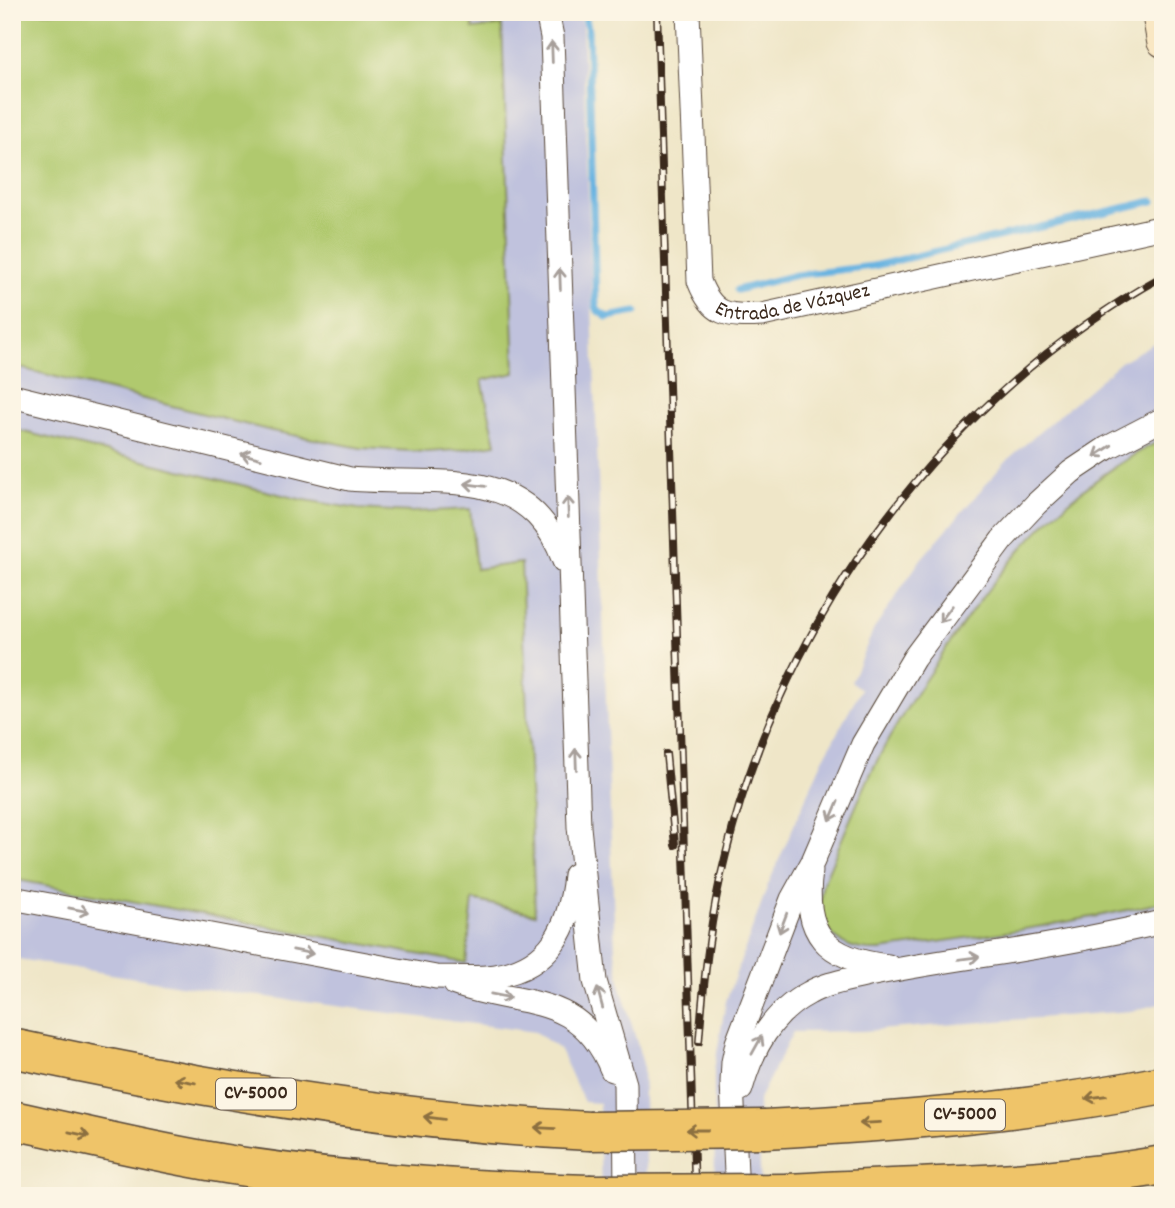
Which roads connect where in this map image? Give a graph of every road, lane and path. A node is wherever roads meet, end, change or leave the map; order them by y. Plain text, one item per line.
1 (547, 12) edge
2 (688, 12) edge
3 (1158, 12) edge
4 (1163, 41) edge
5 (1163, 225) edge
6 (12, 396) edge
7 (1163, 419) edge
8 (570, 577) junction
9 (579, 827) junction
10 (813, 862) junction
11 (12, 898) edge
12 (1163, 922) edge
13 (901, 968) junction
14 (436, 976) junction
15 (12, 1048) edge
16 (1163, 1085) edge
17 (625, 1112) junction
18 (12, 1120) edge
19 (750, 1120) junction
20 (1163, 1144) edge
21 (1163, 1165) edge
22 (805, 1192) junction
23 (607, 1195) edge
24 (737, 1196) edge

8 -> 1 street
2 - 5 street, Entrada de Vázquez
3 - 4 street
8 -> 6 street
7 -> 10 street
9 -> 8 street
9 - 14 street
17 -> 9 street
10 - 13 street
10 -> 19 street
11 -> 14 street
13 -> 12 street
19 -> 13 street
14 -> 17 street
19 -> 15 highway, CV-5000, bridge
16 -> 19 highway, CV-5000
17 - 23 street
18 -> 23 highway
19 - 24 street
20 - 22 highway
21 - 22 highway
22 - 23 highway, bridge

